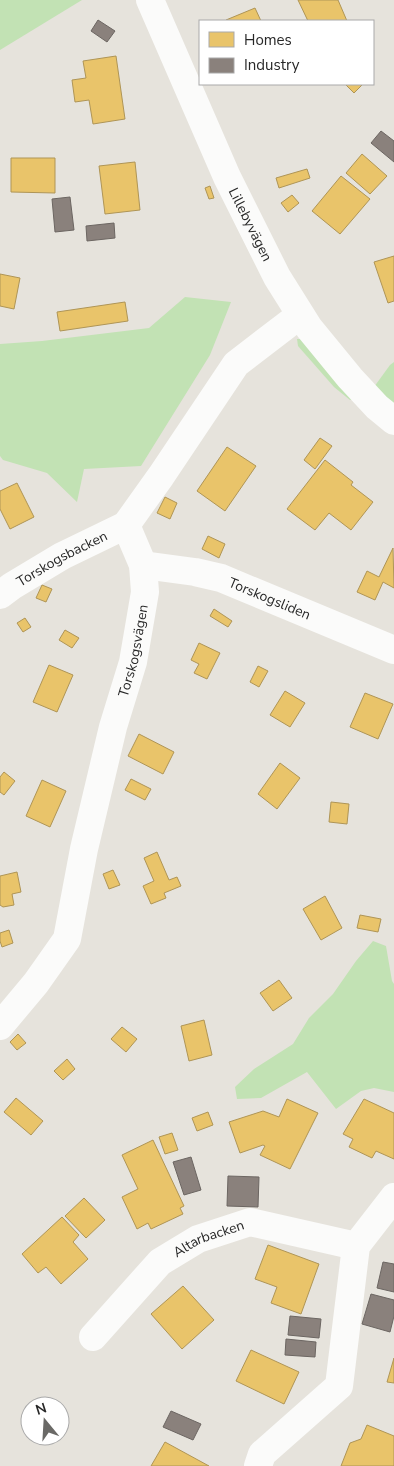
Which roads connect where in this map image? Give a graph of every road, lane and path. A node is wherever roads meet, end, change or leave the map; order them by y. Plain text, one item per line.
1 (150, 0) edge
2 (300, 315) junction
3 (394, 421) edge
4 (126, 525) junction
5 (142, 565) junction
6 (0, 595) edge
7 (394, 650) edge
8 (0, 1026) edge
9 (394, 1197) edge
10 (356, 1246) junction
11 (93, 1337) dead end
12 (258, 1466) edge

1 - 2 street, Lillebyvägen
2 - 3 street, Lillebyvägen
2 - 4 street
4 - 5 street, Torskogsvägen
4 - 6 street, Torskogsbacken
5 - 7 street, Torskogsliden
5 - 8 street, Torskogsvägen
9 - 10 street
10 - 11 street, Altarbacken
10 - 12 street

